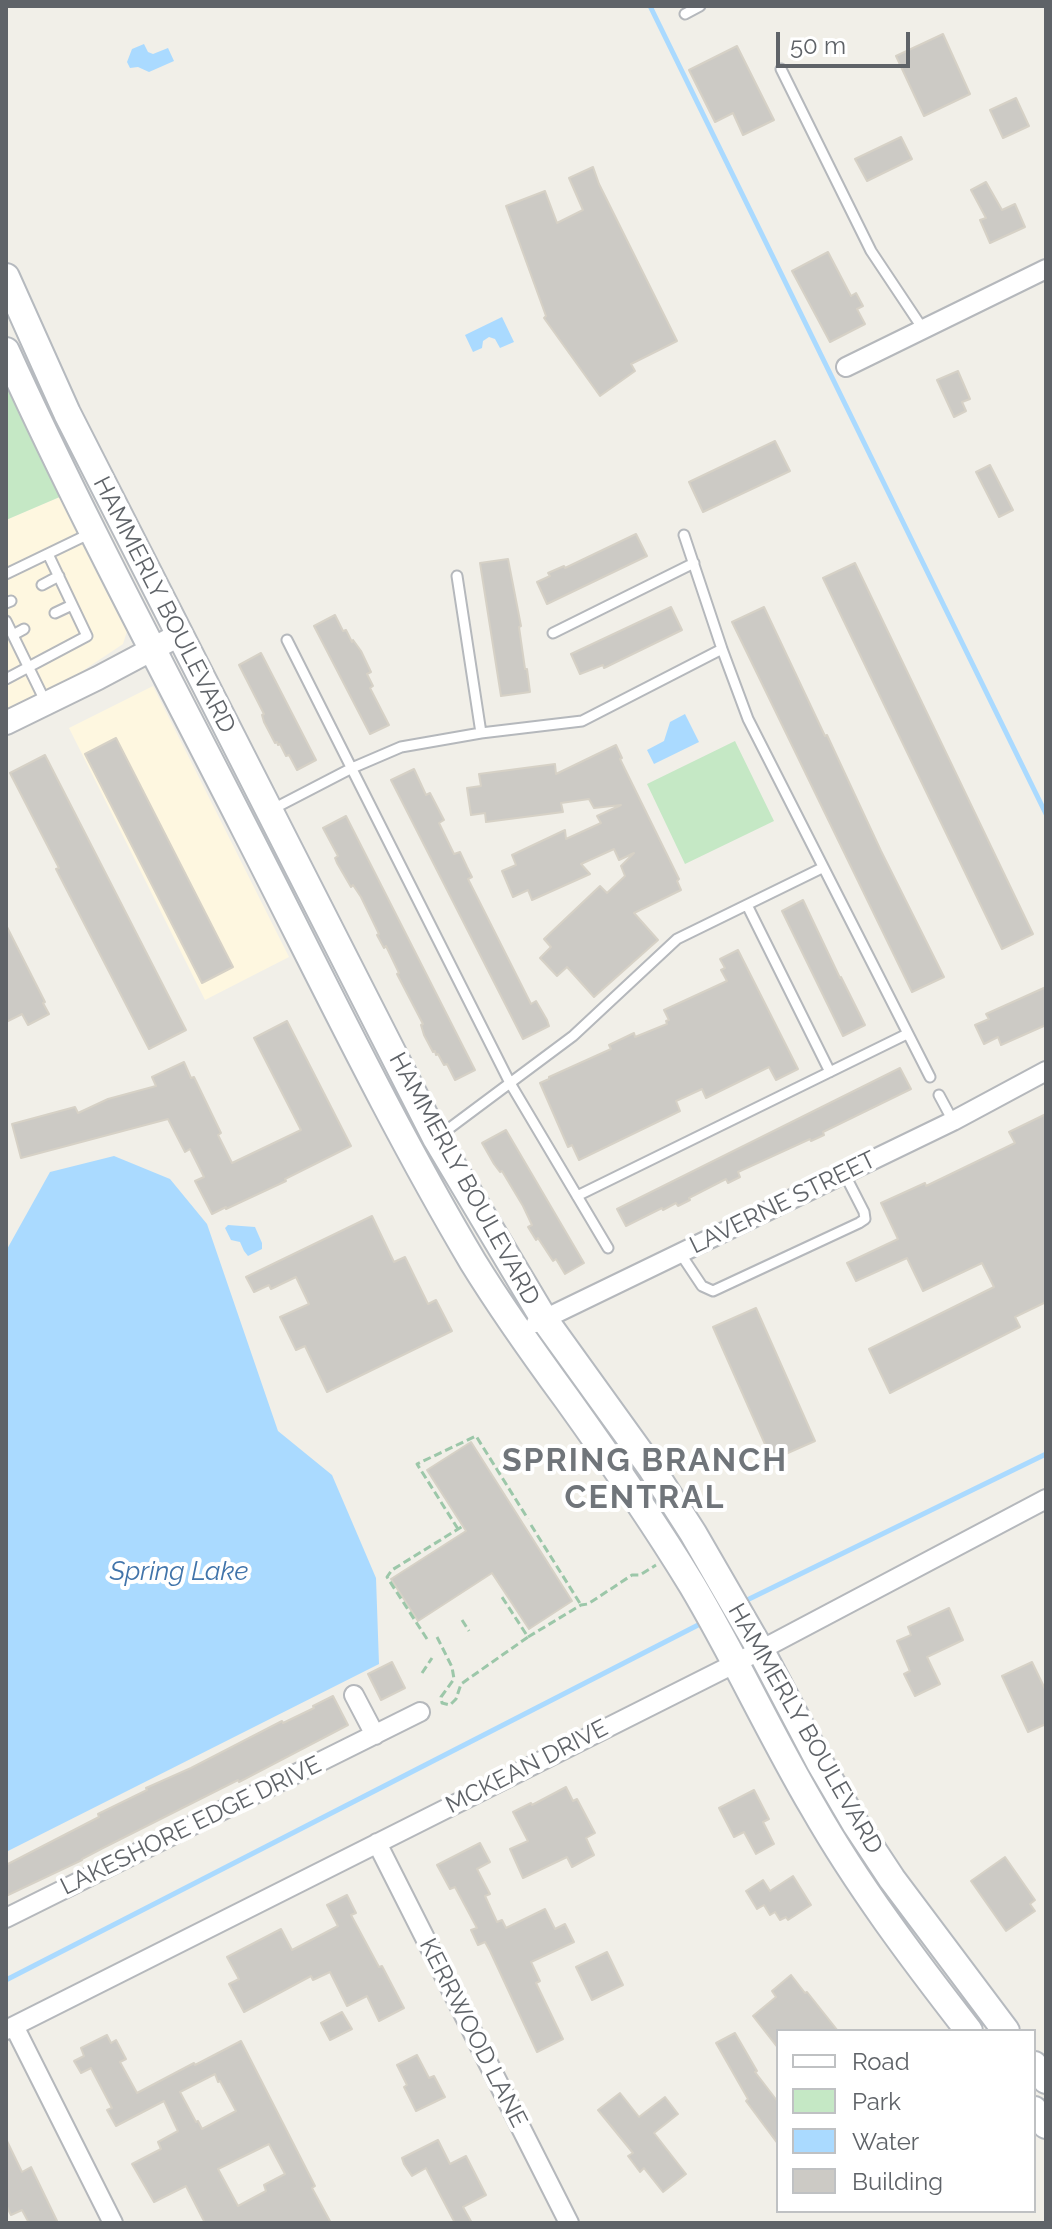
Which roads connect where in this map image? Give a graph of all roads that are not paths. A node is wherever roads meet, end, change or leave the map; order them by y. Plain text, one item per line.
1 (700, 6) edge
2 (685, 14) dead end
3 (781, 69) dead end
4 (1046, 269) edge
5 (6, 277) edge
6 (923, 329) junction
7 (7, 356) edge
8 (846, 367) dead end
9 (94, 531) junction
10 (684, 535) dead end
11 (48, 554) junction
12 (694, 563) junction
13 (6, 574) edge
14 (59, 576) junction
15 (457, 576) dead end
16 (42, 585) dead end
17 (72, 605) junction
18 (55, 613) dead end
19 (6, 621) edge
20 (24, 629) dead end
21 (553, 633) dead end
22 (13, 635) junction
23 (179, 635) junction
24 (287, 640) dead end
25 (153, 649) junction
26 (722, 649) junction
27 (29, 668) junction
28 (6, 679) edge
29 (46, 703) junction
30 (6, 723) edge
31 (481, 733) junction
32 (352, 768) junction
33 (269, 810) junction
34 (822, 868) junction
35 (312, 896) junction
36 (747, 905) junction
37 (286, 909) junction
38 (907, 1034) junction
39 (1046, 1071) edge
40 (830, 1072) junction
41 (930, 1077) dead end
42 (510, 1083) junction
43 (939, 1095) dead end
44 (953, 1121) junction
45 (436, 1138) junction
46 (412, 1157) junction
47 (844, 1173) junction
48 (577, 1196) junction
49 (608, 1248) dead end
50 (680, 1253) junction
51 (544, 1319) junction
52 (519, 1332) junction
53 (1046, 1499) edge
54 (755, 1640) junction
55 (730, 1654) junction
56 (354, 1695) dead end
57 (420, 1712) dead end
58 (375, 1735) junction
59 (377, 1843) junction
60 (6, 1918) edge
61 (937, 1941) junction
62 (915, 1960) junction
63 (10, 2028) edge
64 (967, 2029) edge
65 (1004, 2029) edge
66 (113, 2223) edge
67 (569, 2223) edge

1 - 2 lane
3 - 6 lane
4 - 6 street
5 - 23 main road, HAMMERLY BOULEVARD
6 - 8 street
7 - 9 main road, HAMMERLY BOULEVARD
9 - 11 lane
9 - 25 main road, HAMMERLY BOULEVARD
10 - 12 lane
11 - 13 lane
11 - 14 lane
12 - 21 lane
12 - 26 lane
14 - 16 lane
14 - 17 lane
15 - 31 lane
17 - 18 lane
17 - 27 lane
19 - 22 lane
20 - 22 lane
22 - 27 lane
23 - 25 street
23 - 33 main road, HAMMERLY BOULEVARD
24 - 32 lane
25 - 29 street
25 - 37 main road, HAMMERLY BOULEVARD
26 - 31 lane
26 - 34 lane
27 - 28 lane
27 - 29 lane
29 - 30 street
31 - 32 lane
32 - 33 lane
32 - 42 lane
33 - 35 main road, HAMMERLY BOULEVARD
34 - 36 lane
34 - 38 lane
35 - 37 main road
35 - 45 main road, HAMMERLY BOULEVARD
36 - 40 lane
36 - 42 lane
37 - 46 main road, HAMMERLY BOULEVARD
38 - 40 lane
38 - 41 lane
39 - 44 street, LAVERNE STREET
40 - 48 lane
42 - 45 lane
42 - 48 lane
43 - 44 lane
44 - 47 street, LAVERNE STREET
45 - 46 main road
45 - 51 main road, HAMMERLY BOULEVARD
46 - 52 main road, HAMMERLY BOULEVARD
47 - 50 street, LAVERNE STREET
47 - 50 lane
48 - 49 lane
50 - 51 street, LAVERNE STREET
51 - 52 street, LAVERNE STREET
51 - 54 main road, HAMMERLY BOULEVARD
52 - 55 main road, HAMMERLY BOULEVARD
53 - 54 street, MCKEAN DRIVE
54 - 55 street, MCKEAN DRIVE
54 - 61 main road, HAMMERLY BOULEVARD
55 - 59 street, MCKEAN DRIVE
55 - 62 main road, HAMMERLY BOULEVARD
56 - 58 street
57 - 58 street, LAKESHORE EDGE DRIVE
58 - 60 street, LAKESHORE EDGE DRIVE
59 - 63 street, MCKEAN DRIVE
59 - 67 street, KERRWOOD LANE
61 - 62 main road
61 - 65 main road, HAMMERLY BOULEVARD
62 - 64 main road, HAMMERLY BOULEVARD
63 - 66 street

